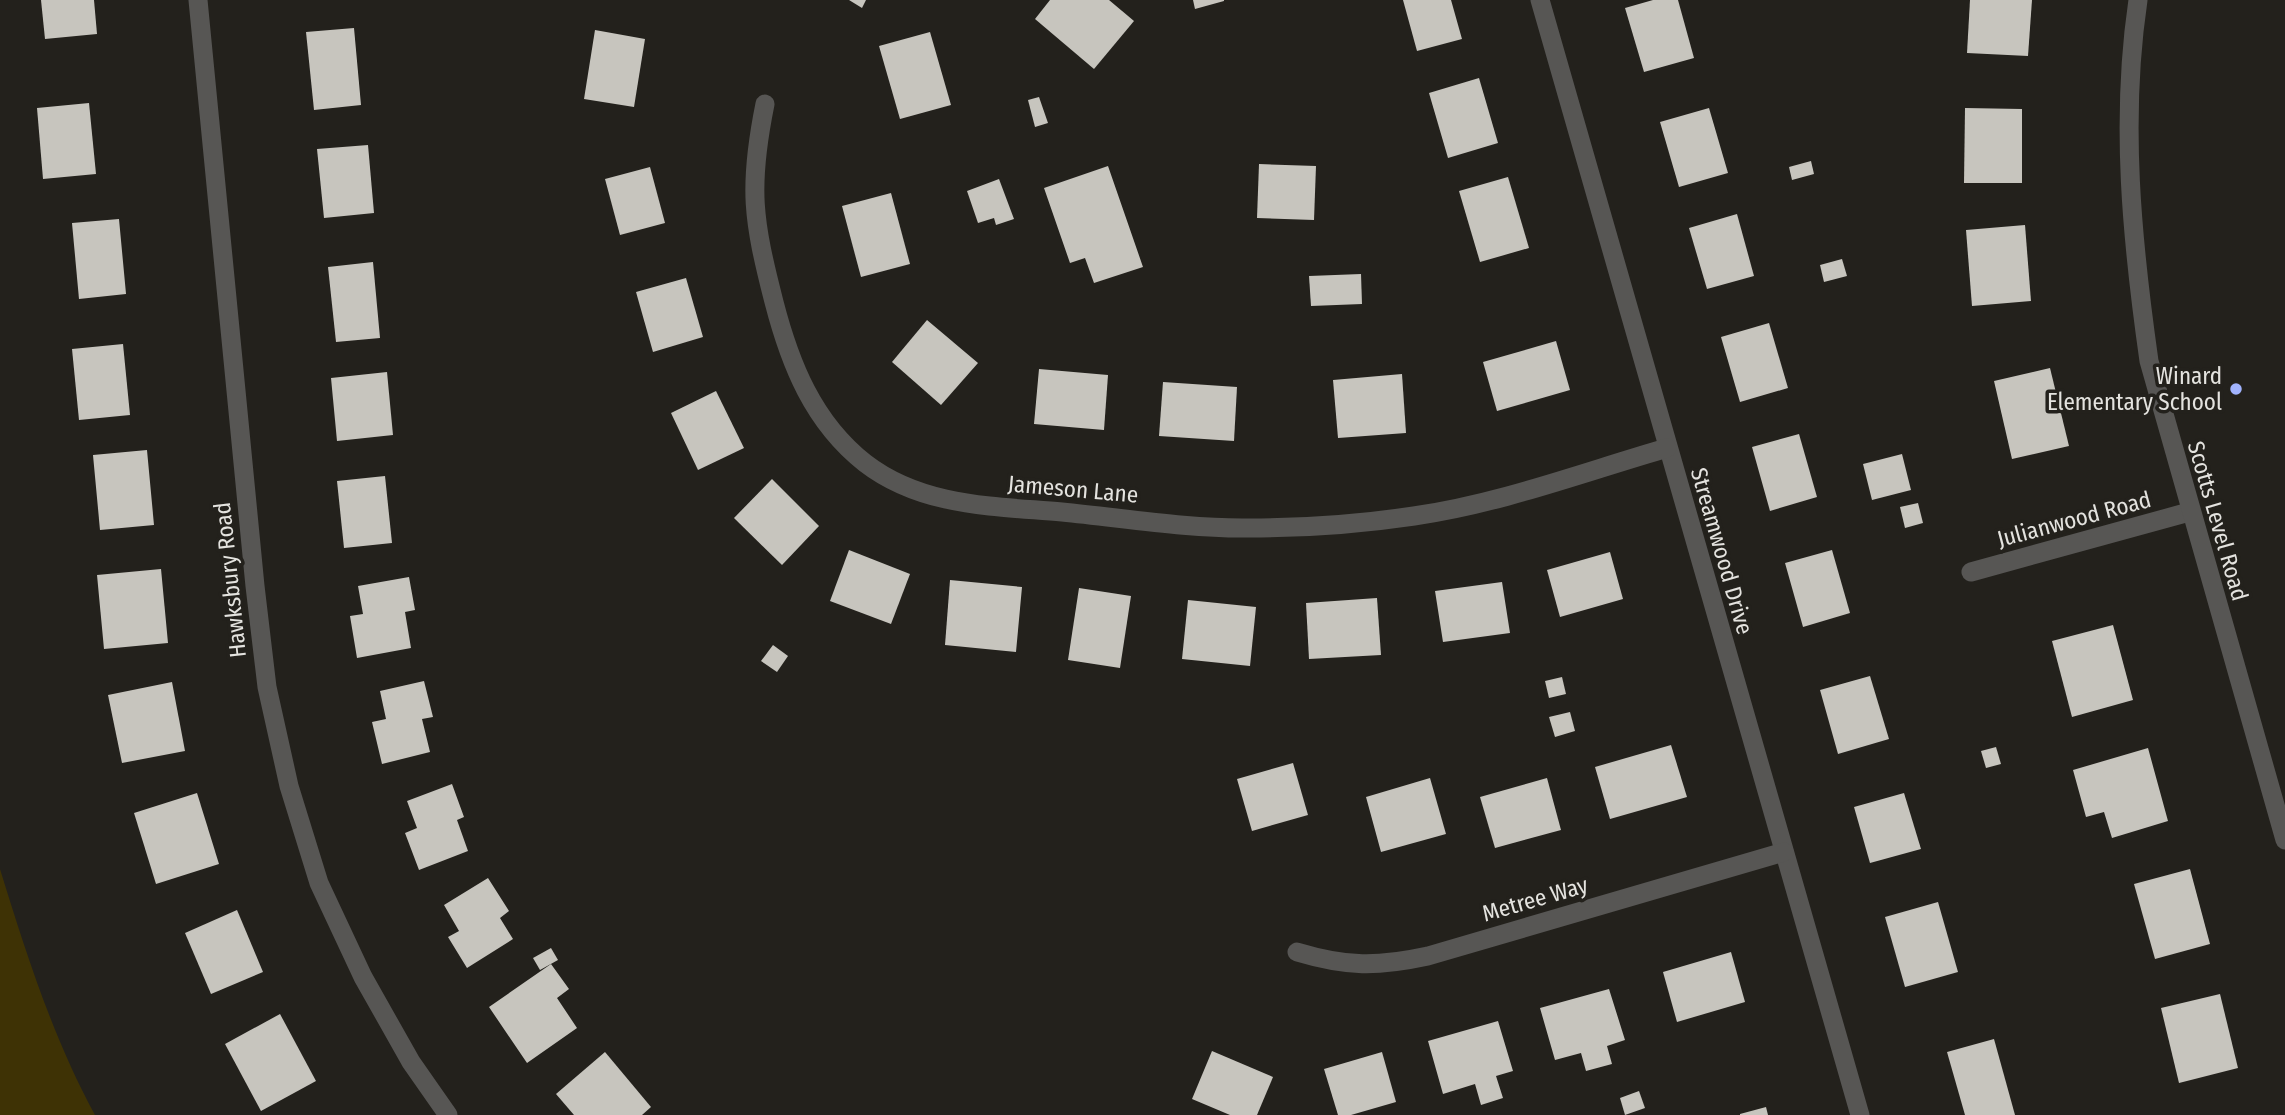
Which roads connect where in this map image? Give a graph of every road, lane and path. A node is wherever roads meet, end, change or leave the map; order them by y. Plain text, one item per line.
1 (198, 0) edge
2 (1540, 0) edge
3 (2138, 0) edge
4 (765, 104) dead end
5 (1667, 448) junction
6 (2189, 512) junction
7 (1971, 572) dead end
8 (2285, 840) edge
9 (1784, 852) junction
10 (1297, 952) dead end
11 (448, 1115) edge
12 (1860, 1115) edge

1 - 11 street, Hawksbury Road
2 - 5 street, Streamwood Drive
3 - 6 street, Scotts Level Road
4 - 5 street, Jameson Lane
5 - 9 street, Streamwood Drive
6 - 7 street, Julianwood Road
6 - 8 street, Scotts Level Road
9 - 10 street, Metree Way
9 - 12 street, Streamwood Drive

